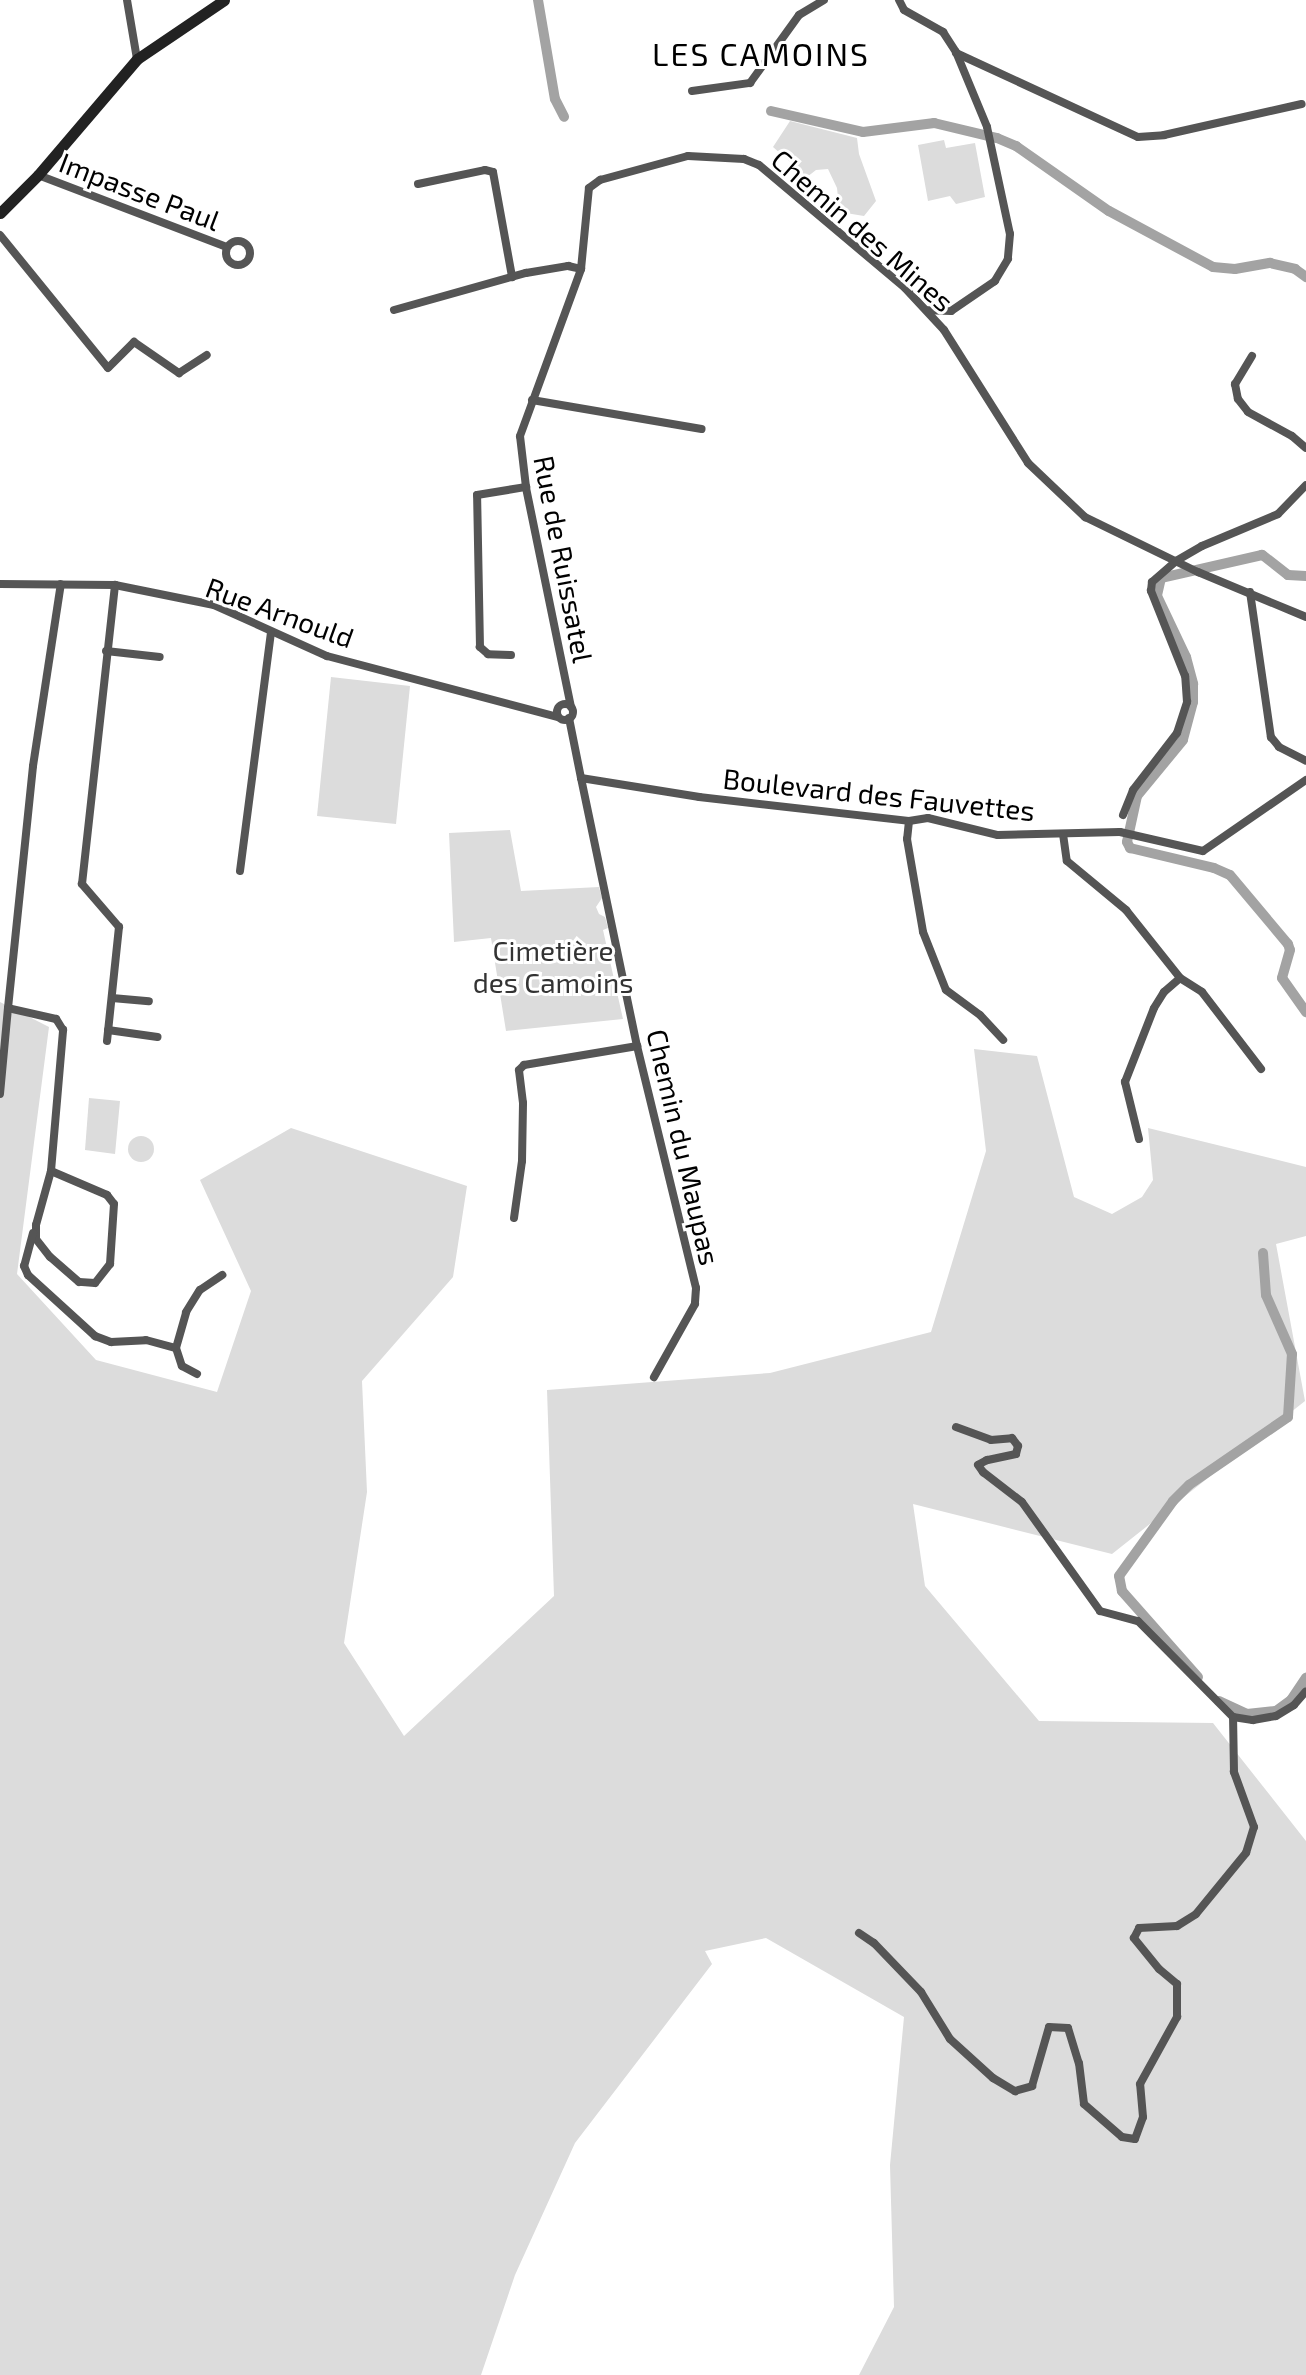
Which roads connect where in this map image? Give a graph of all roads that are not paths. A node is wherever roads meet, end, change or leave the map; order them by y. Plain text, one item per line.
1 (127, 0) edge
2 (224, 0) edge
3 (824, 0) edge
4 (899, 0) edge
5 (956, 52) junction
6 (137, 59) junction
7 (692, 91) dead end
8 (1302, 104) dead end
9 (663, 163) joint
10 (38, 175) junction
11 (418, 184) dead end
12 (0, 213) edge
13 (0, 235) edge
14 (227, 247) dead end
15 (581, 269) junction
16 (512, 277) junction
17 (394, 310) dead end
18 (928, 310) junction
19 (207, 355) dead end
20 (1252, 356) dead end
21 (532, 400) junction
22 (702, 429) dead end
23 (1306, 448) edge
24 (1306, 485) edge
25 (526, 487) junction
26 (1181, 563) junction
27 (0, 584) edge
28 (61, 584) junction
29 (115, 585) junction
30 (1250, 592) junction
31 (1306, 617) edge
32 (271, 633) junction
33 (106, 651) junction
34 (511, 655) dead end
35 (160, 657) dead end
36 (563, 709) junction
37 (1306, 761) edge
38 (581, 778) junction
39 (1306, 780) edge
40 (1123, 815) dead end
41 (909, 821) junction
42 (1063, 834) junction
43 (240, 871) dead end
44 (1180, 978) junction
45 (112, 998) junction
46 (149, 1001) dead end
47 (8, 1008) junction
48 (108, 1030) junction
49 (158, 1037) dead end
50 (1003, 1040) dead end
51 (107, 1041) dead end
52 (637, 1046) junction
53 (1261, 1069) dead end
54 (0, 1094) edge
55 (1139, 1139) dead end
56 (51, 1171) junction
57 (514, 1218) dead end
58 (36, 1225) junction
59 (222, 1275) dead end
60 (176, 1348) junction
61 (197, 1374) dead end
62 (654, 1377) dead end
63 (956, 1427) dead end
64 (1306, 1691) edge
65 (1233, 1717) junction
66 (859, 1933) dead end

1 - 6 street
2 - 6 street
3 - 7 street
4 - 5 street
5 - 8 street
5 - 18 street
6 - 10 street
9 - 15 street, Rue de Ruissatel
9 - 18 street, Chemin des Mines
10 - 12 street
10 - 14 street, Impasse Paul
11 - 16 street
13 - 19 street
15 - 16 street
15 - 21 street, Rue de Ruissatel
16 - 17 street
18 - 26 street, Chemin des Mines
20 - 23 street
21 - 22 street
21 - 25 street, Rue de Ruissatel
24 - 26 street
25 - 34 street
25 - 36 street, Rue de Ruissatel
26 - 30 street, Chemin des Mines
26 - 40 street
27 - 28 street, Rue Arnould
28 - 29 street, Rue Arnould
28 - 47 street
29 - 32 street, Rue Arnould
29 - 33 street
30 - 31 street, Chemin des Mines
30 - 37 street
32 - 36 street, Rue Arnould
32 - 43 street
33 - 35 street
33 - 45 street
36 - 38 street, Rue Arnould
38 - 41 street, Boulevard des Fauvettes
38 - 52 street, Chemin du Maupas
39 - 42 street, Boulevard des Fauvettes
41 - 42 street, Boulevard des Fauvettes
41 - 50 street
42 - 44 street
44 - 53 street
44 - 55 street
45 - 46 street
45 - 48 street
47 - 54 street
47 - 56 street
48 - 49 street
48 - 51 street
52 - 57 street
52 - 62 street, Chemin du Maupas
56 - 58 street
56 - 58 street
58 - 60 street
59 - 60 street
60 - 61 street
63 - 65 street
64 - 65 street
65 - 66 street

